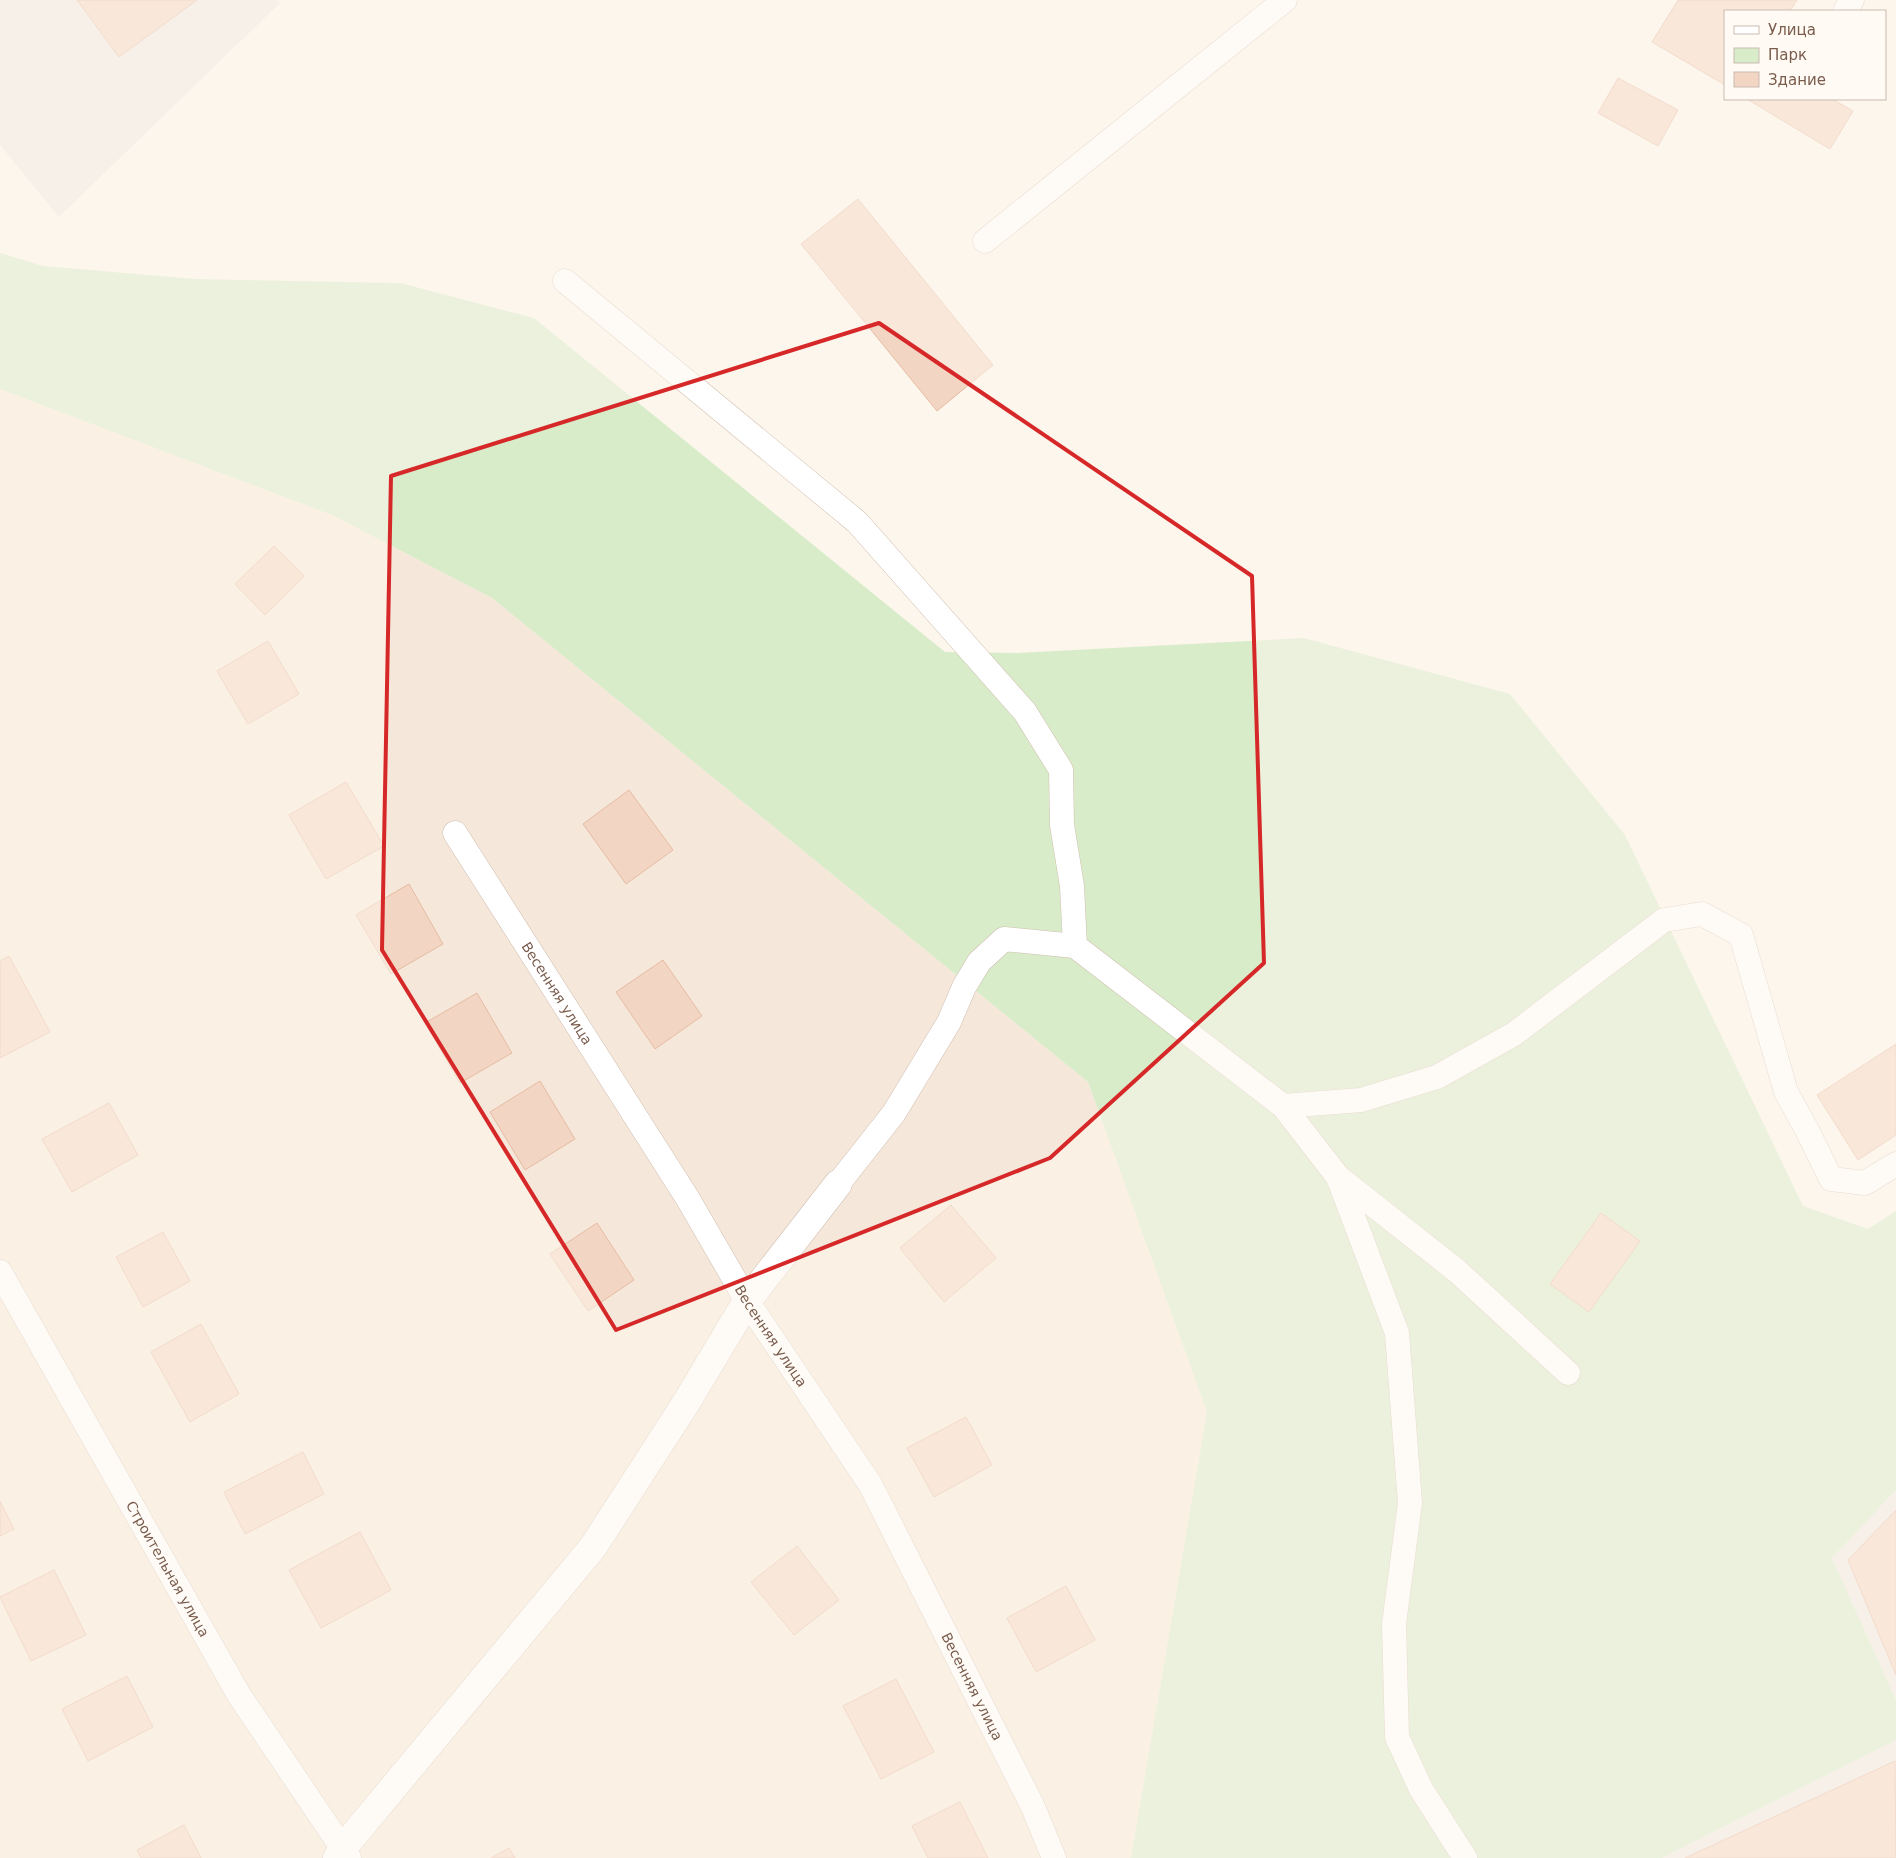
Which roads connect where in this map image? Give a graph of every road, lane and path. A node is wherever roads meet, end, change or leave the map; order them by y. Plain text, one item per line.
1 (1285, 0) edge
2 (985, 241) dead end
3 (565, 281) dead end
4 (455, 833) dead end
5 (1075, 946) junction
6 (1283, 1106) junction
7 (1896, 1164) edge
8 (1338, 1177) junction
9 (838, 1184) joint
10 (0, 1272) edge
11 (746, 1301) junction
12 (1568, 1374) dead end
13 (343, 1855) edge
14 (1054, 1858) edge
15 (1465, 1858) edge

1 - 2 lane
3 - 5 lane
4 - 11 lane, Весенняя улица
5 - 6 lane
5 - 9 lane
6 - 7 lane
6 - 8 lane
8 - 12 lane
8 - 15 lane
9 - 11 street
10 - 13 lane, Строительная улица
11 - 13 street
11 - 14 lane, Весенняя улица

